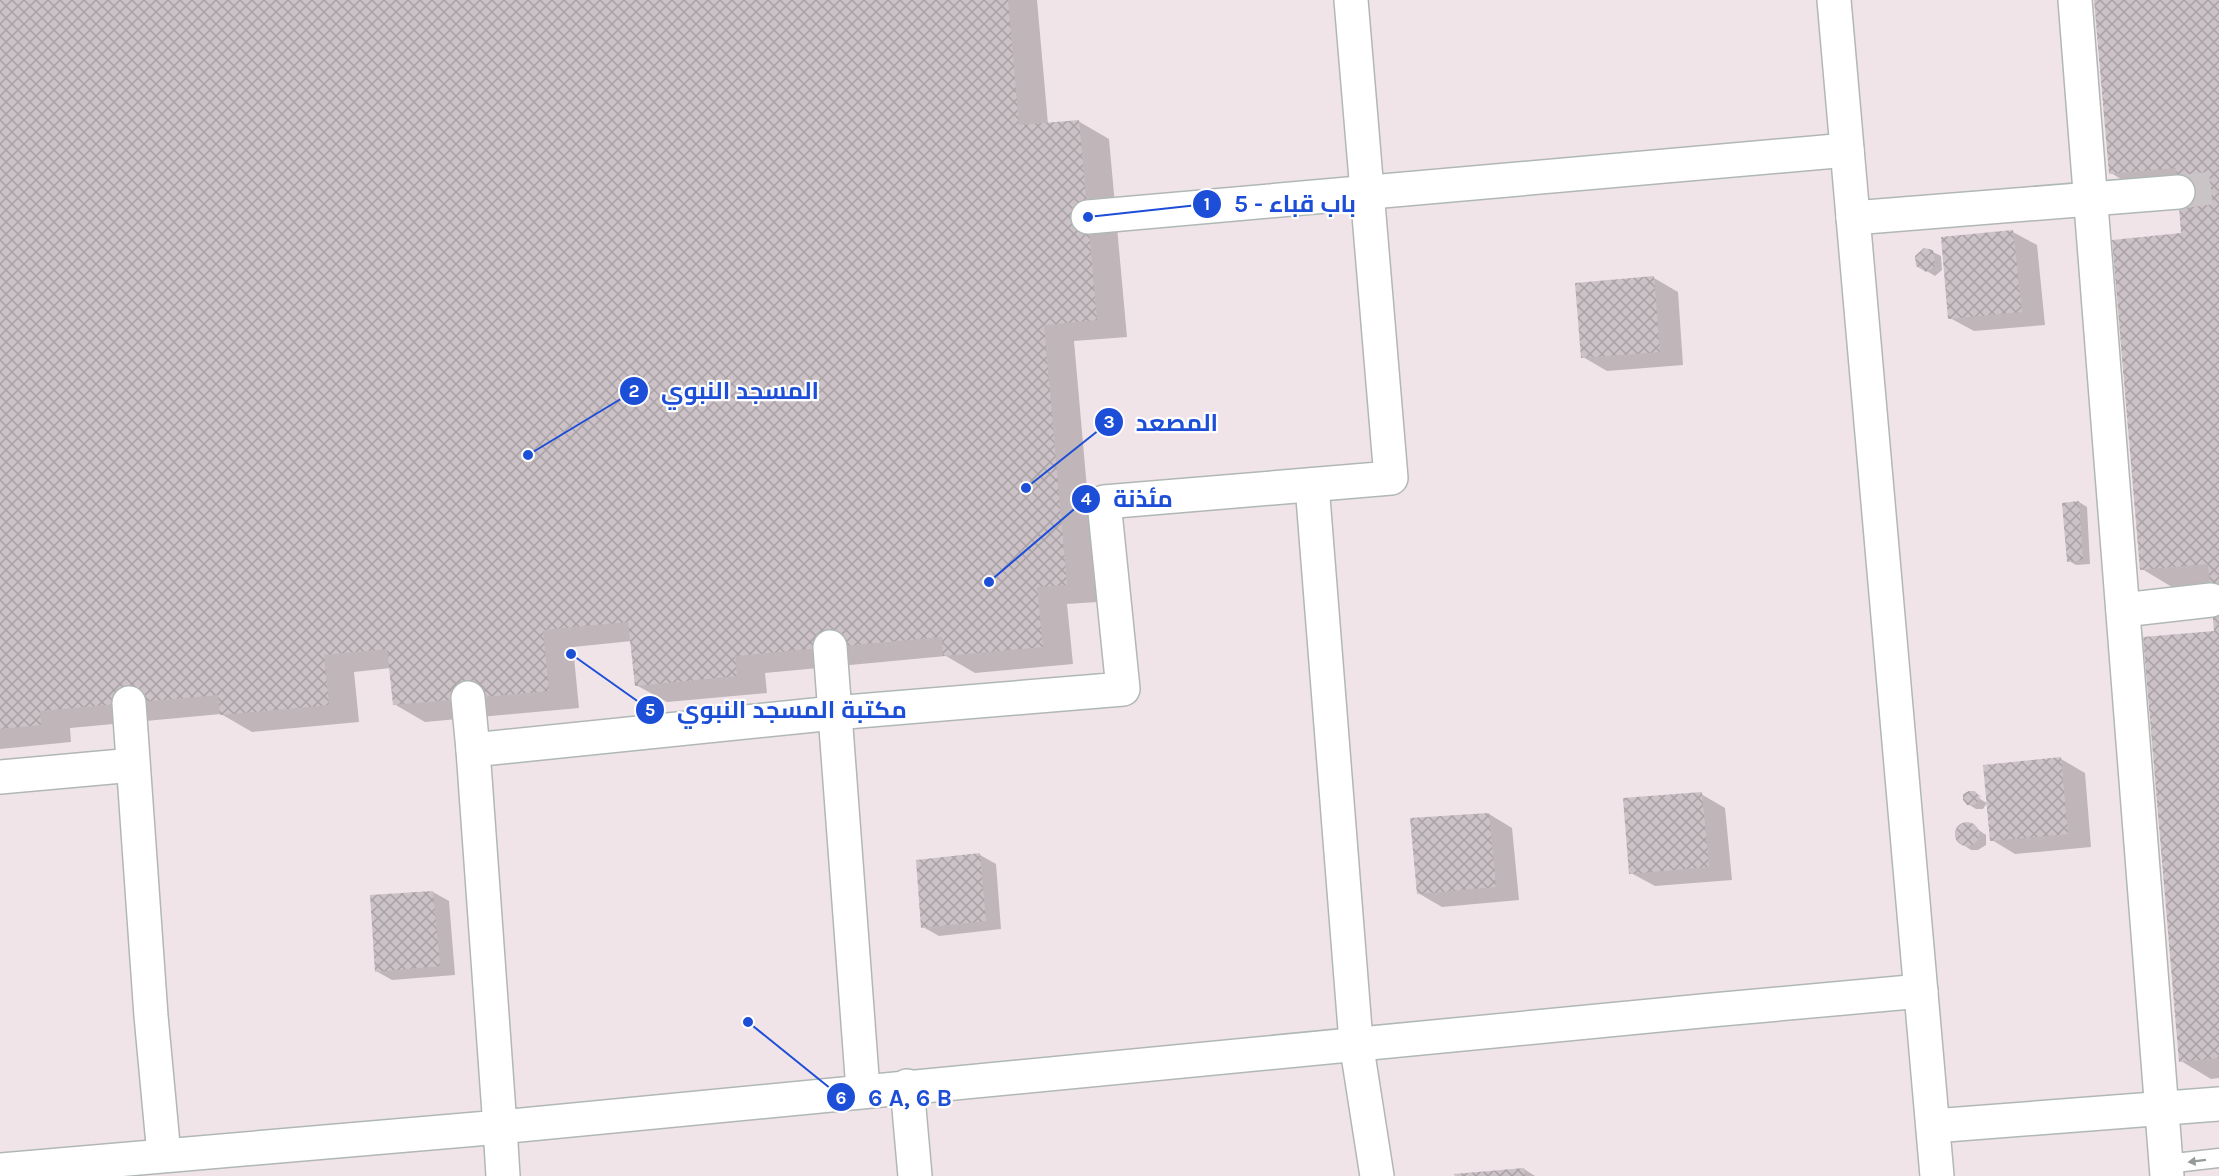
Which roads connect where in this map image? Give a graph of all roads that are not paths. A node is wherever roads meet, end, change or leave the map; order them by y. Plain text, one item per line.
1 (1351, 0) edge
2 (1834, 0) edge
3 (2075, 0) edge
4 (1847, 150) junction
5 (1367, 191) junction
6 (2178, 192) tunnel mouth
7 (2091, 200) junction
8 (1088, 217) dead end
9 (1853, 218) junction
10 (1312, 485) junction
11 (2211, 600) dead end
12 (2123, 610) junction
13 (830, 647) dead end
14 (468, 698) dead end
15 (129, 703) dead end
16 (834, 713) junction
17 (473, 750) junction
18 (133, 765) junction
19 (0, 777) edge
20 (1921, 992) junction
21 (1356, 1042) junction
22 (907, 1086) junction
23 (863, 1090) junction
24 (2219, 1104) edge
25 (2163, 1108) junction
26 (1933, 1126) junction
27 (500, 1127) junction
28 (2219, 1158) edge
29 (150, 1163) edge
30 (0, 1170) edge
31 (2171, 1170) edge
32 (503, 1176) edge
33 (915, 1176) edge
34 (1377, 1176) edge
35 (1937, 1176) edge

1 - 5 street
2 - 4 street
3 - 7 street
4 - 5 street
4 - 9 street
5 - 8 street
5 - 10 street
6 - 7 street
7 - 9 street
7 - 12 street
9 - 20 street
10 - 16 street
10 - 21 street
11 - 12 street
12 - 25 street
13 - 16 street
14 - 17 street
15 - 18 street
16 - 17 street
16 - 23 street
17 - 27 street
18 - 19 street
18 - 29 street
20 - 21 street
20 - 26 street
21 - 22 street
21 - 34 street
22 - 23 street
22 - 33 street
23 - 27 street
24 - 25 street
25 - 26 street
25 - 31 street
26 - 35 street
27 - 29 street
27 - 32 street
28 -> 31 lane
29 - 30 street

